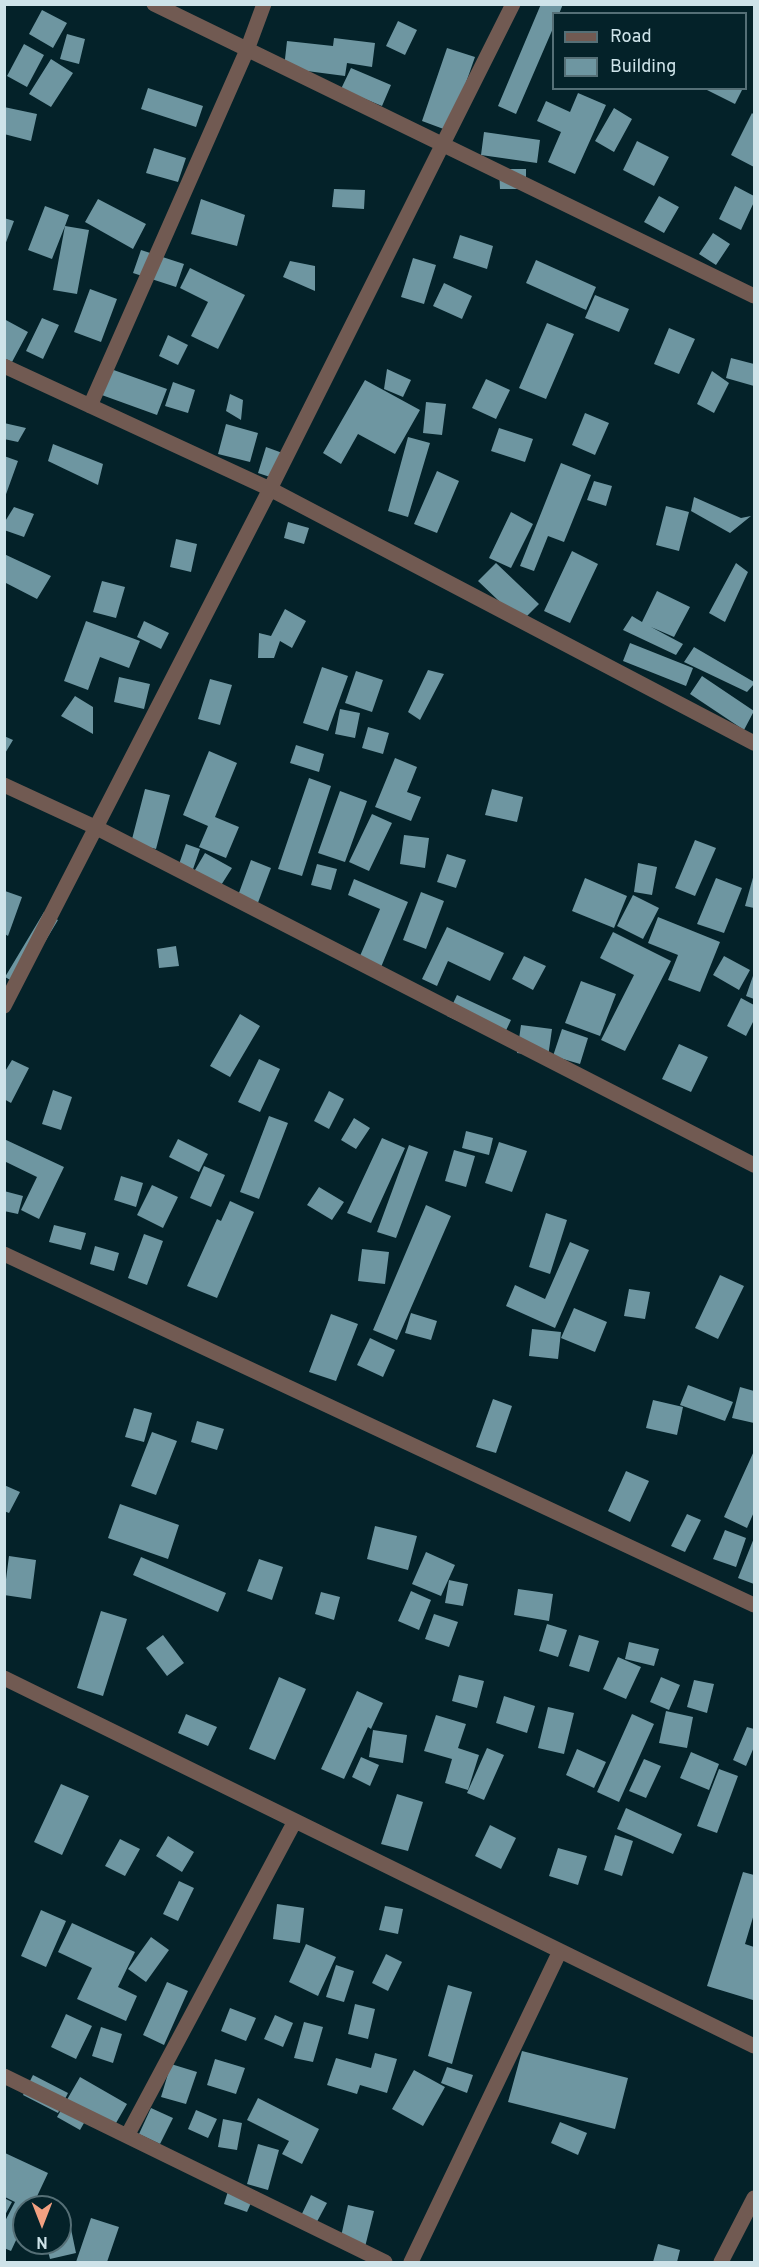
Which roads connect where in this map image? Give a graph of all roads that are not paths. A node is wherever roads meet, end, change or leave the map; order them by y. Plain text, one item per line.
1 (154, 4) edge
2 (264, 4) edge
3 (513, 4) edge
4 (247, 50) junction
5 (442, 144) junction
6 (754, 296) edge
7 (4, 366) edge
8 (90, 406) junction
9 (270, 489) junction
10 (754, 743) edge
11 (4, 785) edge
12 (97, 828) junction
13 (4, 1006) edge
14 (754, 1165) edge
15 (4, 1254) edge
16 (754, 1605) edge
17 (4, 1678) edge
18 (295, 1821) junction
19 (560, 1951) junction
20 (754, 2046) edge
21 (4, 2076) edge
22 (127, 2136) junction
23 (754, 2198) edge
24 (385, 2262) edge
25 (411, 2262) edge
26 (721, 2262) edge

1 - 4 street
2 - 4 street
3 - 5 street
4 - 5 street
4 - 8 street
5 - 6 street
5 - 9 street
7 - 8 street
8 - 9 street
9 - 10 street
9 - 12 street
11 - 12 street
12 - 13 street
12 - 14 street
15 - 16 street
17 - 18 street
18 - 19 street
18 - 22 street
19 - 20 street
19 - 25 street
21 - 22 street
22 - 24 street
23 - 26 street

